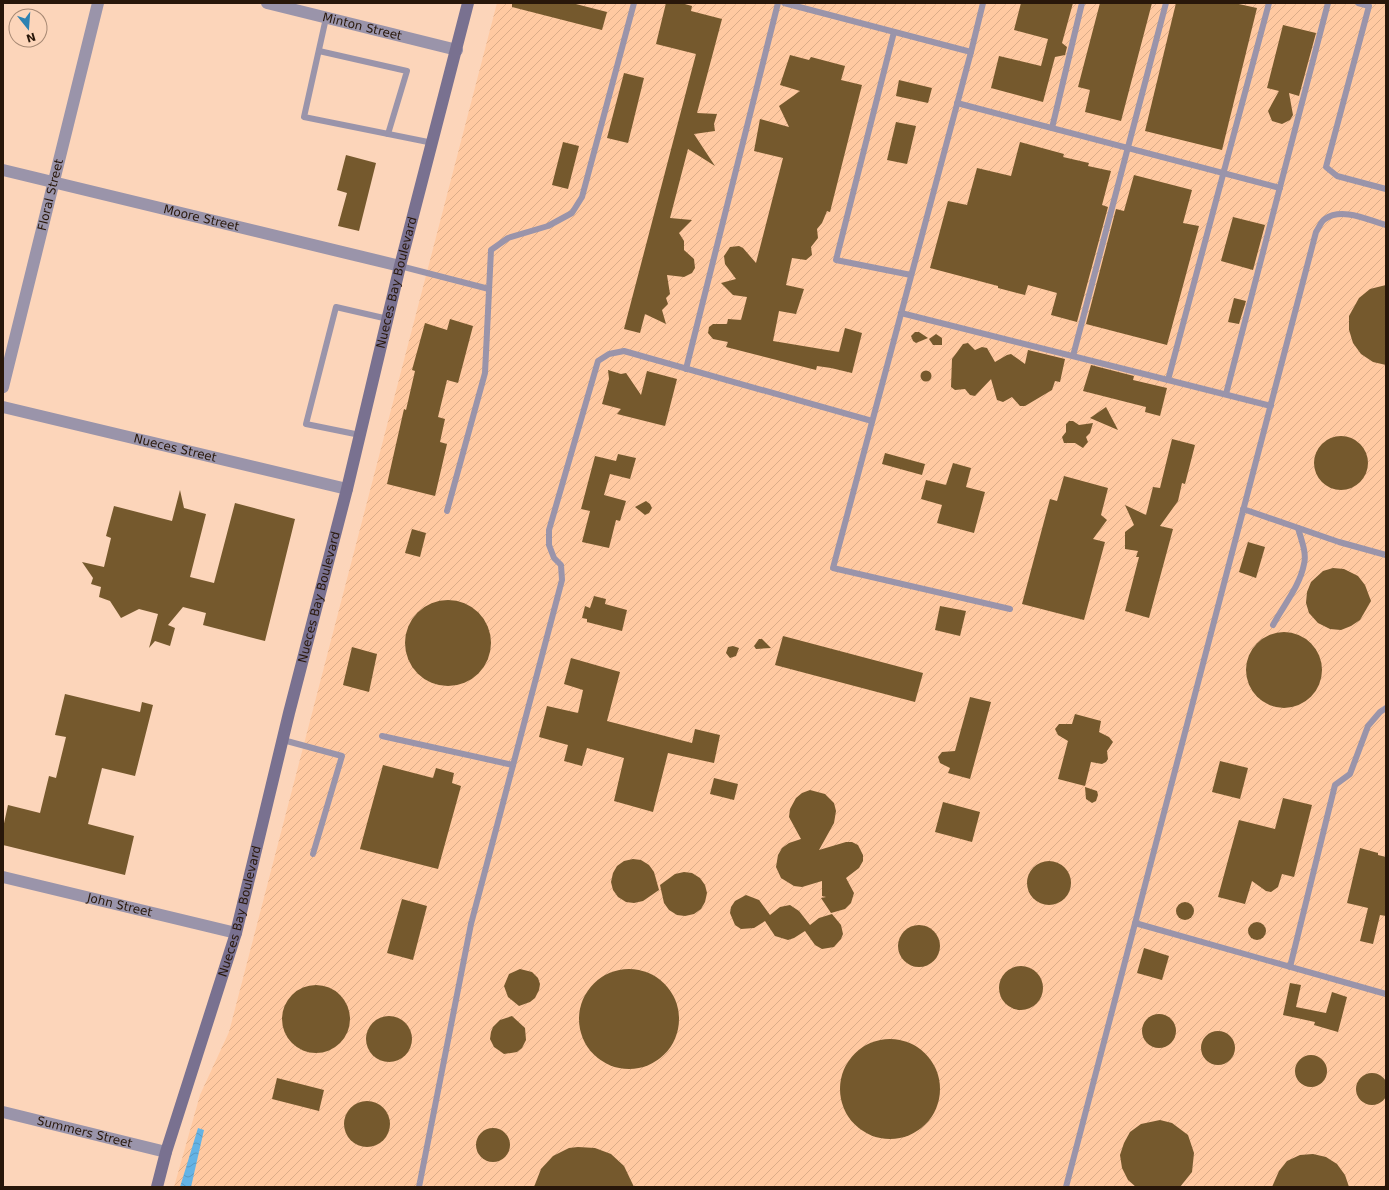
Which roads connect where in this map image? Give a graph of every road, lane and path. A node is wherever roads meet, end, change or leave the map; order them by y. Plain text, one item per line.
1 (98, 3) edge
2 (267, 3) edge
3 (468, 3) edge
4 (634, 3) edge
5 (778, 3) edge
6 (784, 3) edge
7 (984, 3) edge
8 (1082, 3) edge
9 (1166, 3) edge
10 (1269, 3) edge
11 (1328, 3) edge
12 (1358, 3) edge
13 (1369, 4) edge
14 (326, 18) junction
15 (894, 32) junction
16 (457, 50) junction
17 (319, 51) junction
18 (971, 52) junction
19 (957, 104) junction
20 (1052, 128) junction
21 (388, 134) junction
22 (433, 143) junction
23 (1128, 148) junction
24 (3, 170) edge
25 (1224, 173) junction
26 (54, 182) junction
27 (1280, 188) junction
28 (1386, 188) edge
29 (1386, 225) edge
30 (400, 266) junction
31 (911, 275) junction
32 (489, 289) junction
33 (901, 313) junction
34 (388, 319) junction
35 (1073, 356) junction
36 (686, 368) junction
37 (1168, 380) junction
38 (3, 387) edge
39 (1226, 394) junction
40 (1270, 406) junction
41 (3, 407) edge
42 (872, 421) junction
43 (360, 435) junction
44 (347, 489) junction
45 (1244, 509) junction
46 (447, 511) dead end
47 (1298, 528) junction
48 (1386, 555) edge
49 (1010, 609) dead end
50 (1272, 625) dead end
51 (1386, 708) edge
52 (382, 736) dead end
53 (283, 740) junction
54 (513, 765) junction
55 (312, 854) dead end
56 (3, 877) edge
57 (1135, 923) junction
58 (236, 933) junction
59 (1290, 967) junction
60 (1386, 994) edge
61 (3, 1112) edge
62 (166, 1152) junction
63 (157, 1187) edge
64 (419, 1187) edge
65 (1066, 1187) edge

1 - 26 street, Floral Street
2 - 14 street, Minton Street
3 - 16 street, Nueces Bay Boulevard
4 - 32 lane
5 - 36 lane
6 - 15 lane
7 - 18 lane
8 - 20 lane
9 - 23 lane
10 - 25 lane
11 - 27 lane
12 - 13 lane
13 - 28 lane
14 - 16 street, Minton Street
14 - 17 lane
15 - 18 lane
15 - 31 lane
16 - 22 street, Nueces Bay Boulevard
17 - 21 lane
17 - 21 lane
18 - 19 lane
19 - 20 lane
19 - 31 lane
20 - 23 lane
21 - 22 lane
22 - 30 street, Nueces Bay Boulevard
23 - 25 lane
23 - 35 lane
24 - 26 street, Moore Street
25 - 27 lane
25 - 37 lane
26 - 30 street, Moore Street
26 - 38 street, Floral Street
27 - 39 lane
29 - 40 lane
30 - 32 lane
30 - 34 street, Nueces Bay Boulevard
31 - 33 lane
32 - 46 lane
33 - 35 lane
33 - 42 lane
34 - 43 street, Nueces Bay Boulevard
34 - 43 lane
35 - 37 lane
36 - 42 lane
36 - 54 lane
37 - 39 lane
39 - 40 lane
40 - 45 lane
41 - 44 street, Nueces Street
42 - 49 lane
43 - 44 street, Nueces Bay Boulevard
44 - 53 street, Nueces Bay Boulevard
45 - 47 lane
45 - 57 lane
47 - 48 lane
47 - 50 lane
51 - 59 lane
52 - 54 lane
53 - 55 lane
53 - 58 street, Nueces Bay Boulevard
54 - 64 lane
56 - 58 street, John Street
57 - 59 lane
57 - 65 lane
58 - 62 street, Nueces Bay Boulevard
59 - 60 lane
61 - 62 street, Summers Street
62 - 63 street, Nueces Bay Boulevard

